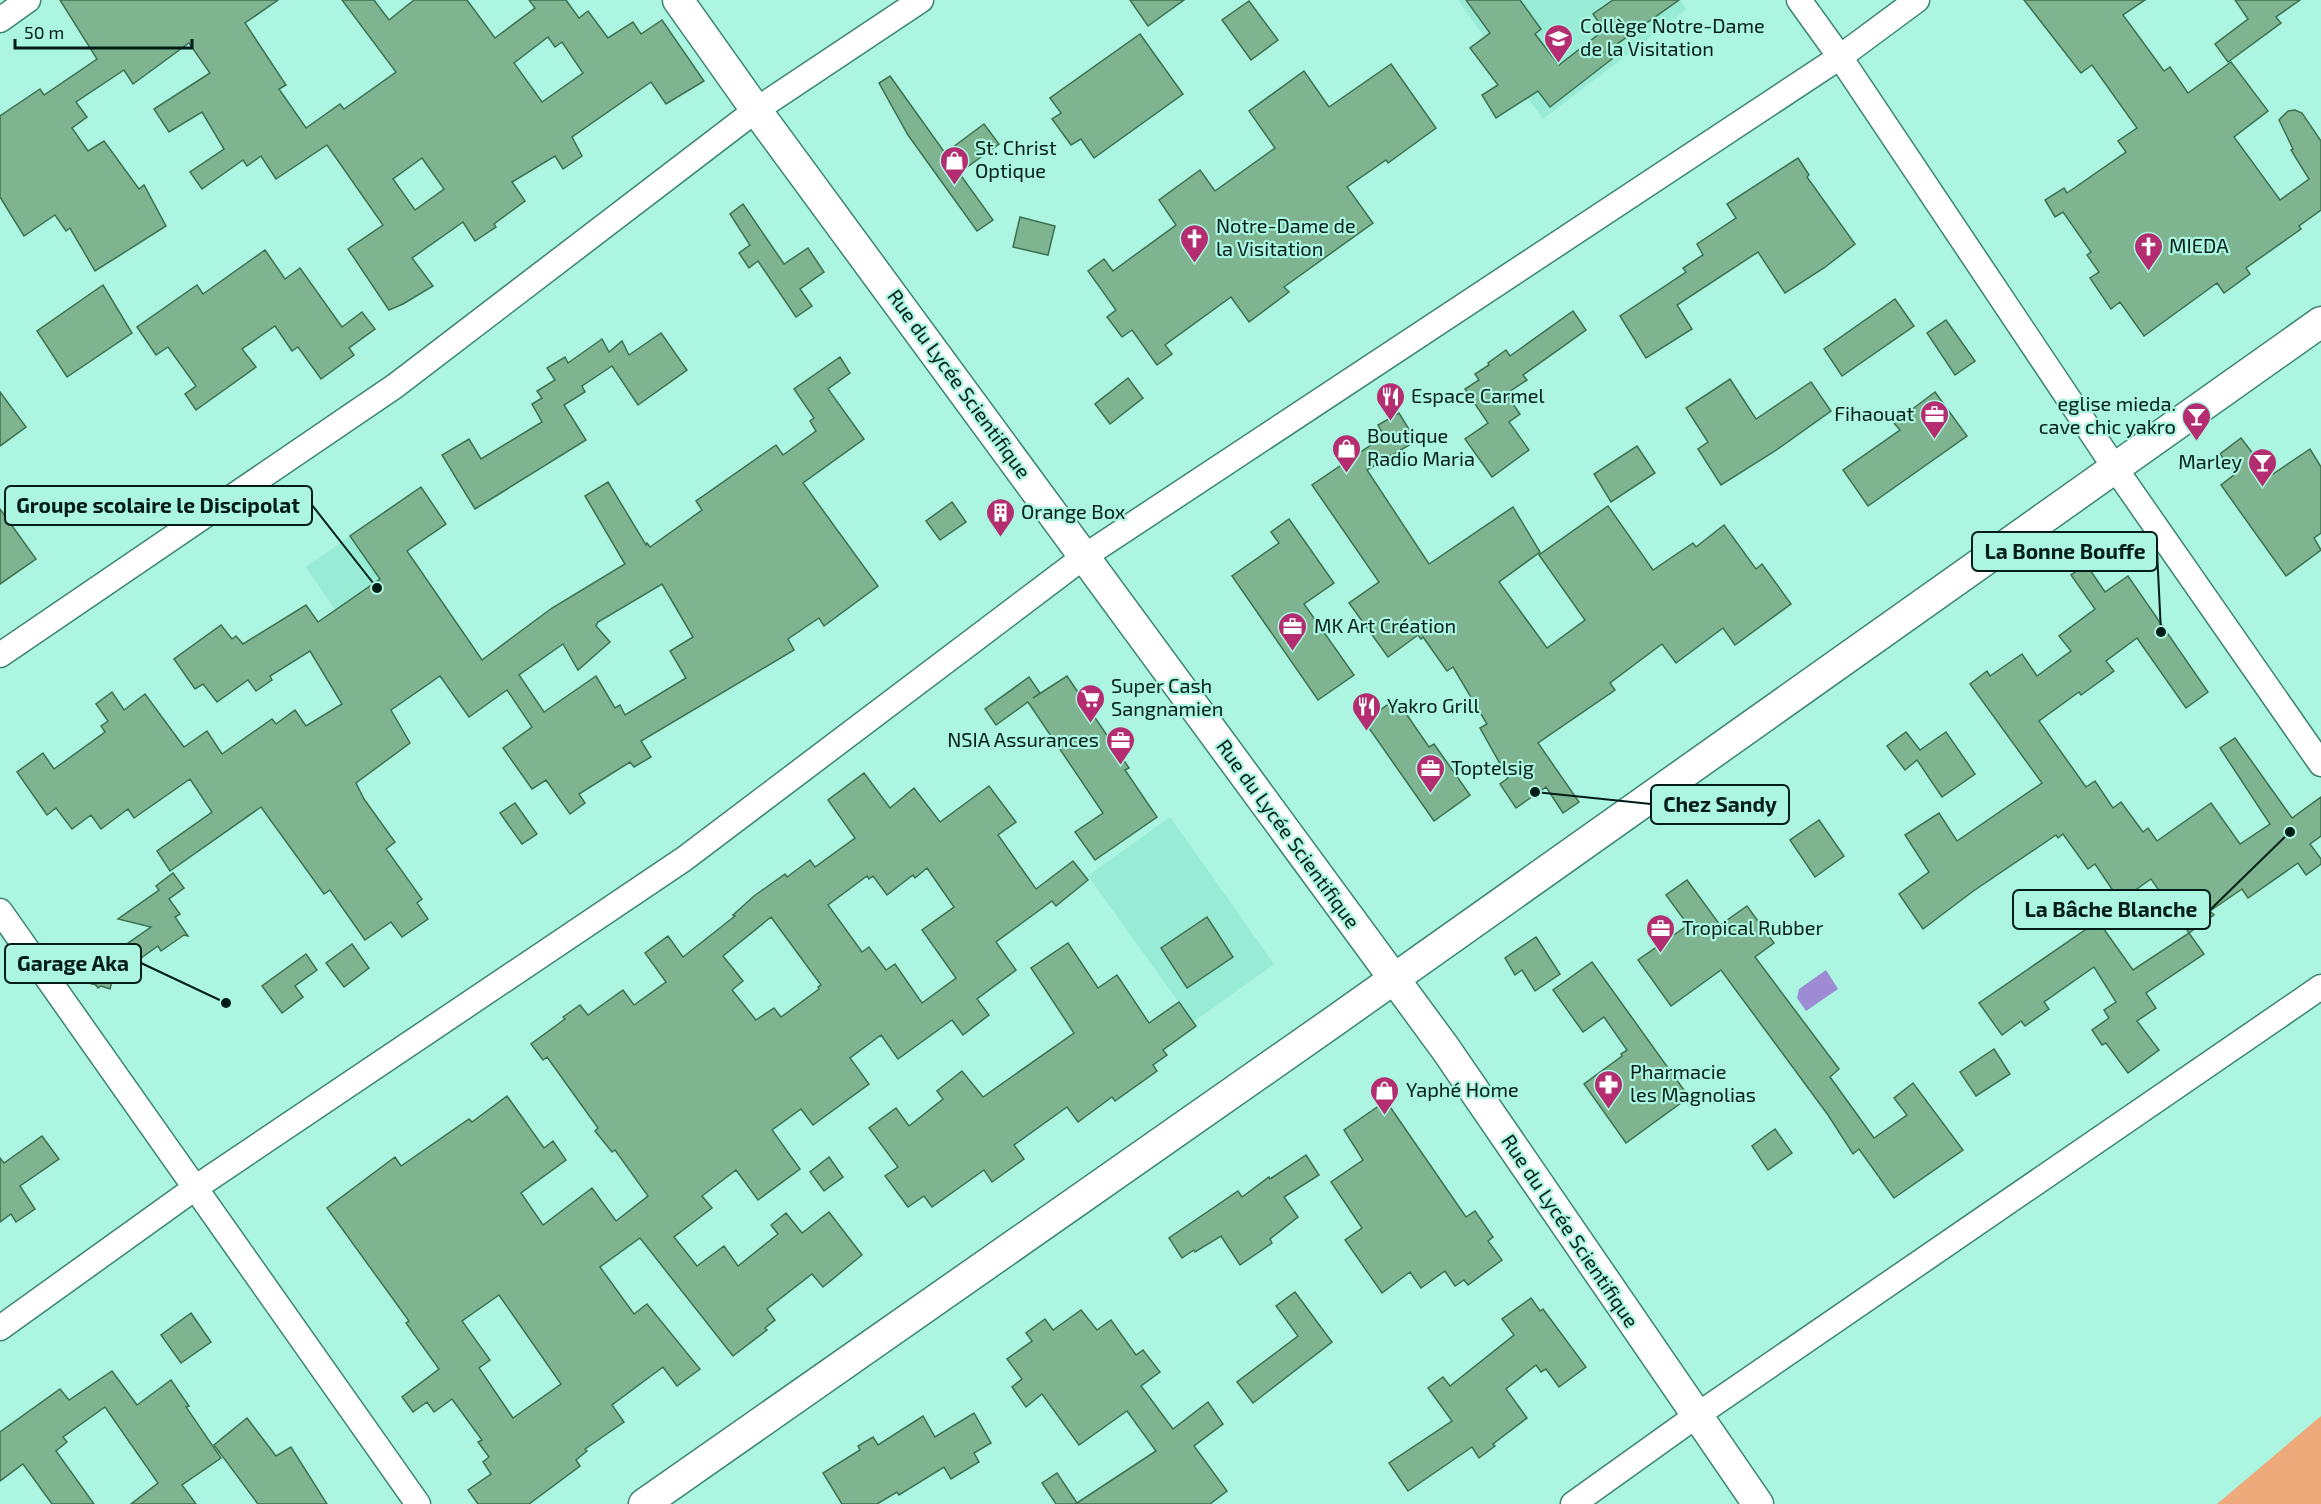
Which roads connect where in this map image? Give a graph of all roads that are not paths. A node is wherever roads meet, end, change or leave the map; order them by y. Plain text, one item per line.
1 (28, 0) edge
2 (678, 0) edge
3 (921, 0) edge
4 (1799, 0) edge
5 (1917, 0) edge
6 (0, 20) edge
7 (1840, 57) junction
8 (756, 110) junction
9 (2321, 322) edge
10 (2115, 468) junction
11 (1085, 556) junction
12 (0, 654) edge
13 (2321, 764) edge
14 (0, 911) edge
15 (1394, 979) junction
16 (2321, 987) edge
17 (195, 1188) junction
18 (0, 1328) edge
19 (1696, 1416) junction
20 (418, 1504) edge
21 (644, 1504) edge
22 (1573, 1504) edge
23 (1758, 1504) edge

1 - 6 street
2 - 8 street, Rue du Lycée Scientifique
3 - 8 street
4 - 7 street
5 - 7 street
7 - 10 street
7 - 11 street
8 - 11 street, Rue du Lycée Scientifique
8 - 12 street
9 - 10 street
10 - 13 street
10 - 15 street
11 - 15 street, Rue du Lycée Scientifique
11 - 17 street
14 - 17 street
15 - 19 street, Rue du Lycée Scientifique
15 - 21 street
16 - 19 street
17 - 18 street
17 - 20 street
19 - 22 street
19 - 23 street, Rue du Lycée Scientifique

